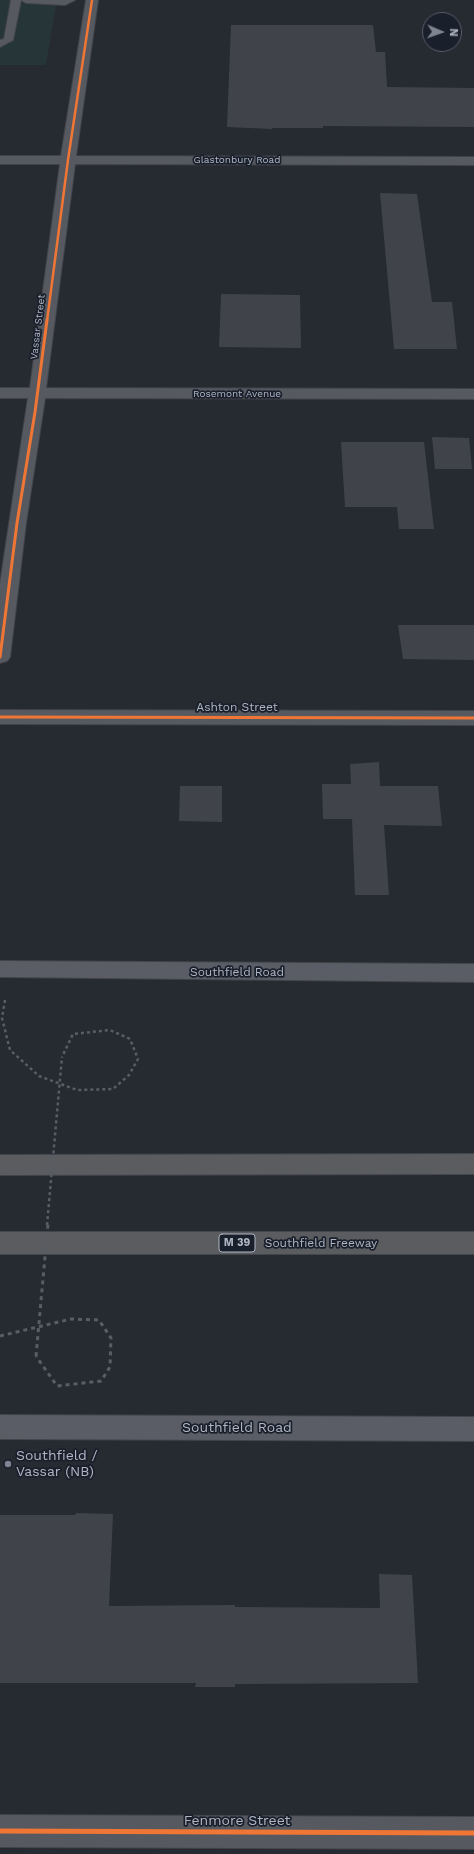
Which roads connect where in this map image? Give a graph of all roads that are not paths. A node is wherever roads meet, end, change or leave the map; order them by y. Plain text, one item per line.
1 (16, 0) edge
2 (26, 0) edge
3 (70, 0) edge
4 (92, 0) edge
5 (0, 44) edge
6 (0, 160) edge
7 (68, 160) junction
8 (474, 161) edge
9 (0, 393) edge
10 (37, 393) junction
11 (474, 394) edge
12 (0, 657) edge
13 (0, 717) edge
14 (474, 718) edge
15 (0, 969) edge
16 (474, 973) edge
17 (474, 1164) edge
18 (0, 1165) edge
19 (0, 1243) edge
20 (474, 1243) edge
21 (0, 1427) edge
22 (474, 1429) edge
23 (0, 1831) edge
24 (474, 1833) edge

1 - 5 lane
2 - 3 lane
4 - 7 street, Vassar Street
6 - 7 street, Glastonbury Road
7 - 8 street, Glastonbury Road
7 - 10 street, Vassar Street
9 - 10 street, Rosemont Avenue
10 - 11 street, Rosemont Avenue
10 - 12 street, Vassar Street
13 - 14 street, Ashton Street
15 - 16 main road, Southfield Road
17 - 18 highway
19 - 20 highway, Southfield Freeway / M 39
21 - 22 main road, Southfield Road
23 - 24 street, Fenmore Street

